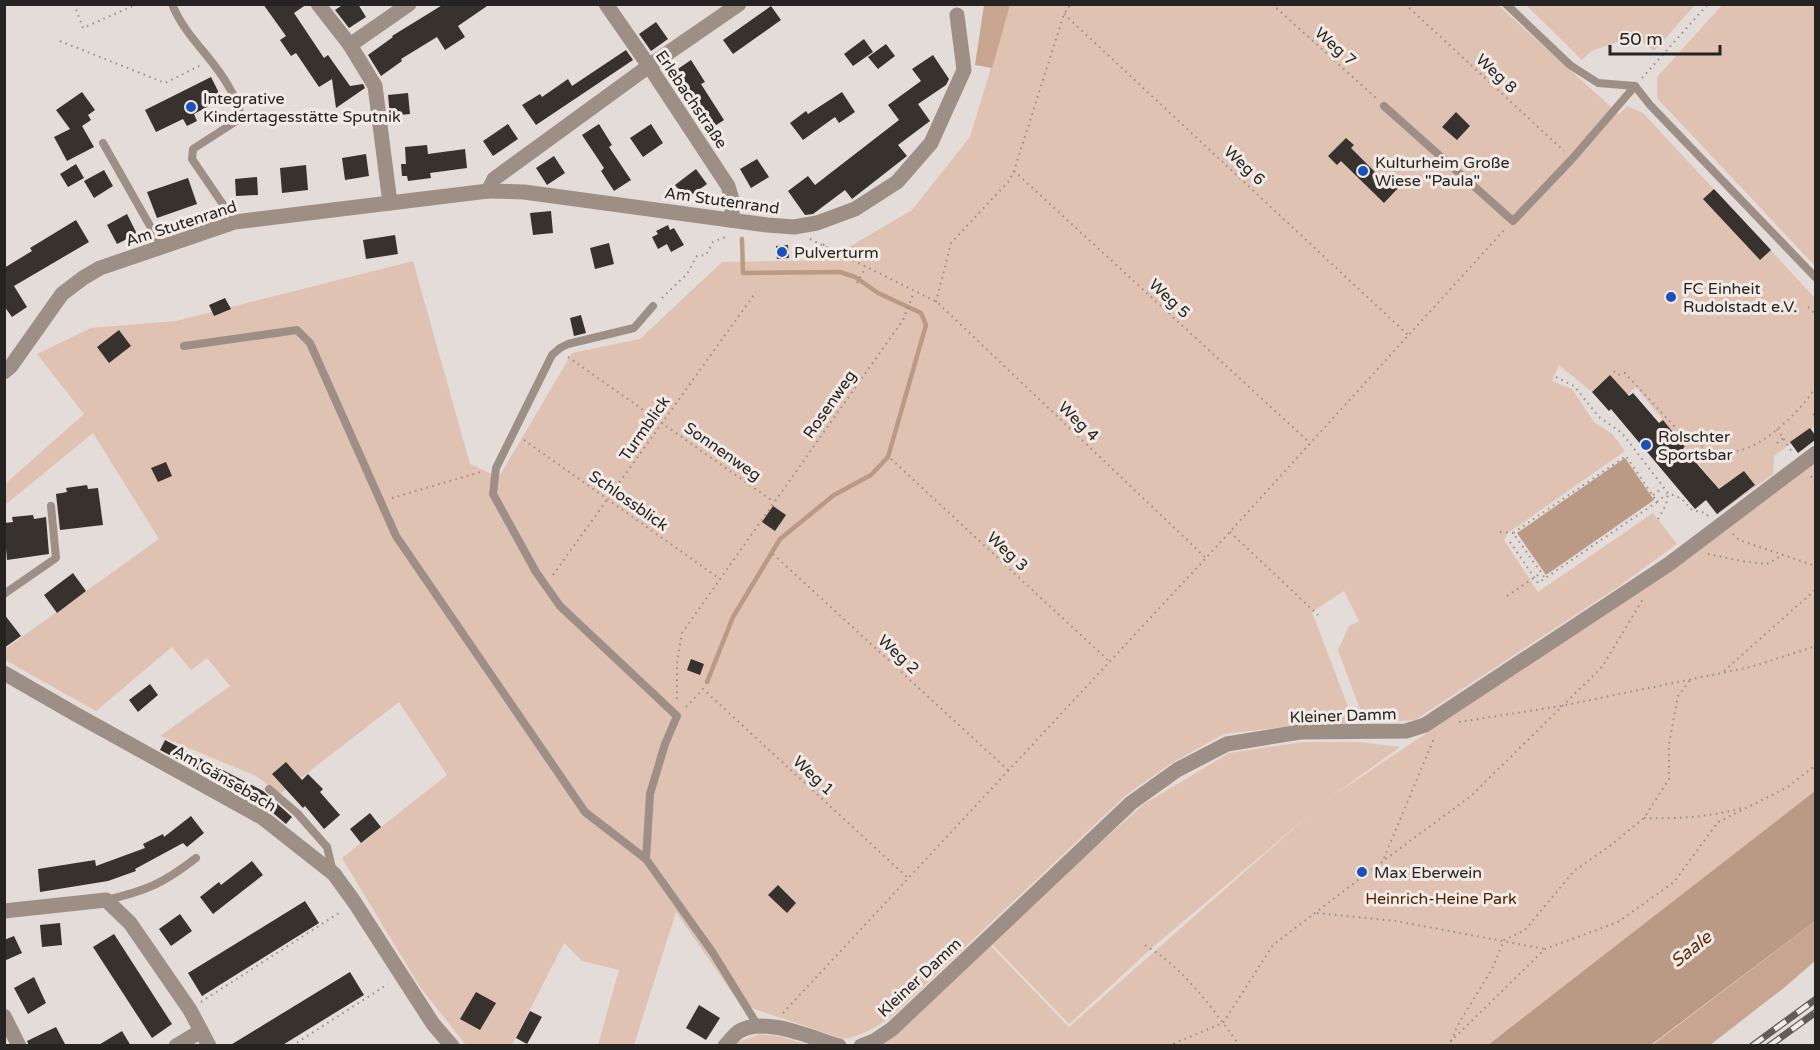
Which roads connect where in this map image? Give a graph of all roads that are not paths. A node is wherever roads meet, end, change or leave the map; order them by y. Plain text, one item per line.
1 (172, 4) edge
2 (318, 4) edge
3 (409, 4) edge
4 (606, 4) edge
5 (739, 4) edge
6 (1506, 4) edge
7 (957, 15) dead end
8 (350, 45) junction
9 (650, 66) junction
10 (1635, 86) junction
11 (1384, 106) road end
12 (104, 143) dead end
13 (488, 191) junction
14 (390, 203) junction
15 (235, 222) junction
16 (732, 227) junction
17 (162, 247) junction
18 (1815, 278) edge
19 (653, 306) road end
20 (184, 346) dead end
21 (4, 372) edge
22 (1815, 453) edge
23 (51, 506) dead end
24 (4, 594) edge
25 (4, 673) edge
26 (269, 789) dead end
27 (196, 858) dead end
28 (646, 859) junction
29 (333, 874) junction
30 (106, 900) junction
31 (4, 911) edge
32 (4, 1016) edge
33 (758, 1026) junction
34 (201, 1031) junction
35 (19, 1046) edge
36 (176, 1046) edge
37 (209, 1046) edge
38 (452, 1046) edge
39 (724, 1046) edge
40 (838, 1046) edge
41 (861, 1046) edge

1 - 15 lane
2 - 8 street
3 - 8 street
4 - 9 street, Erlebachstraße
5 - 9 street
6 - 10 lane
7 - 16 street, Am Stutenrand
8 - 14 street
9 - 13 street
9 - 16 street, Erlebachstraße
10 - 11 lane
10 - 18 lane
12 - 17 lane
13 - 14 street, Am Stutenrand
13 - 16 street, Am Stutenrand
14 - 15 street, Am Stutenrand
15 - 17 street, Am Stutenrand
17 - 21 street, Am Stutenrand
19 - 28 lane
20 - 28 lane
22 - 41 street, Kleiner Damm
23 - 24 lane
25 - 29 street, Am Gänsebach
26 - 29 lane
27 - 30 lane
28 - 33 lane
29 - 38 street, Am Gänsebach
30 - 31 street
30 - 34 street
32 - 35 street
33 - 39 street
33 - 40 street
34 - 36 street
34 - 37 street

